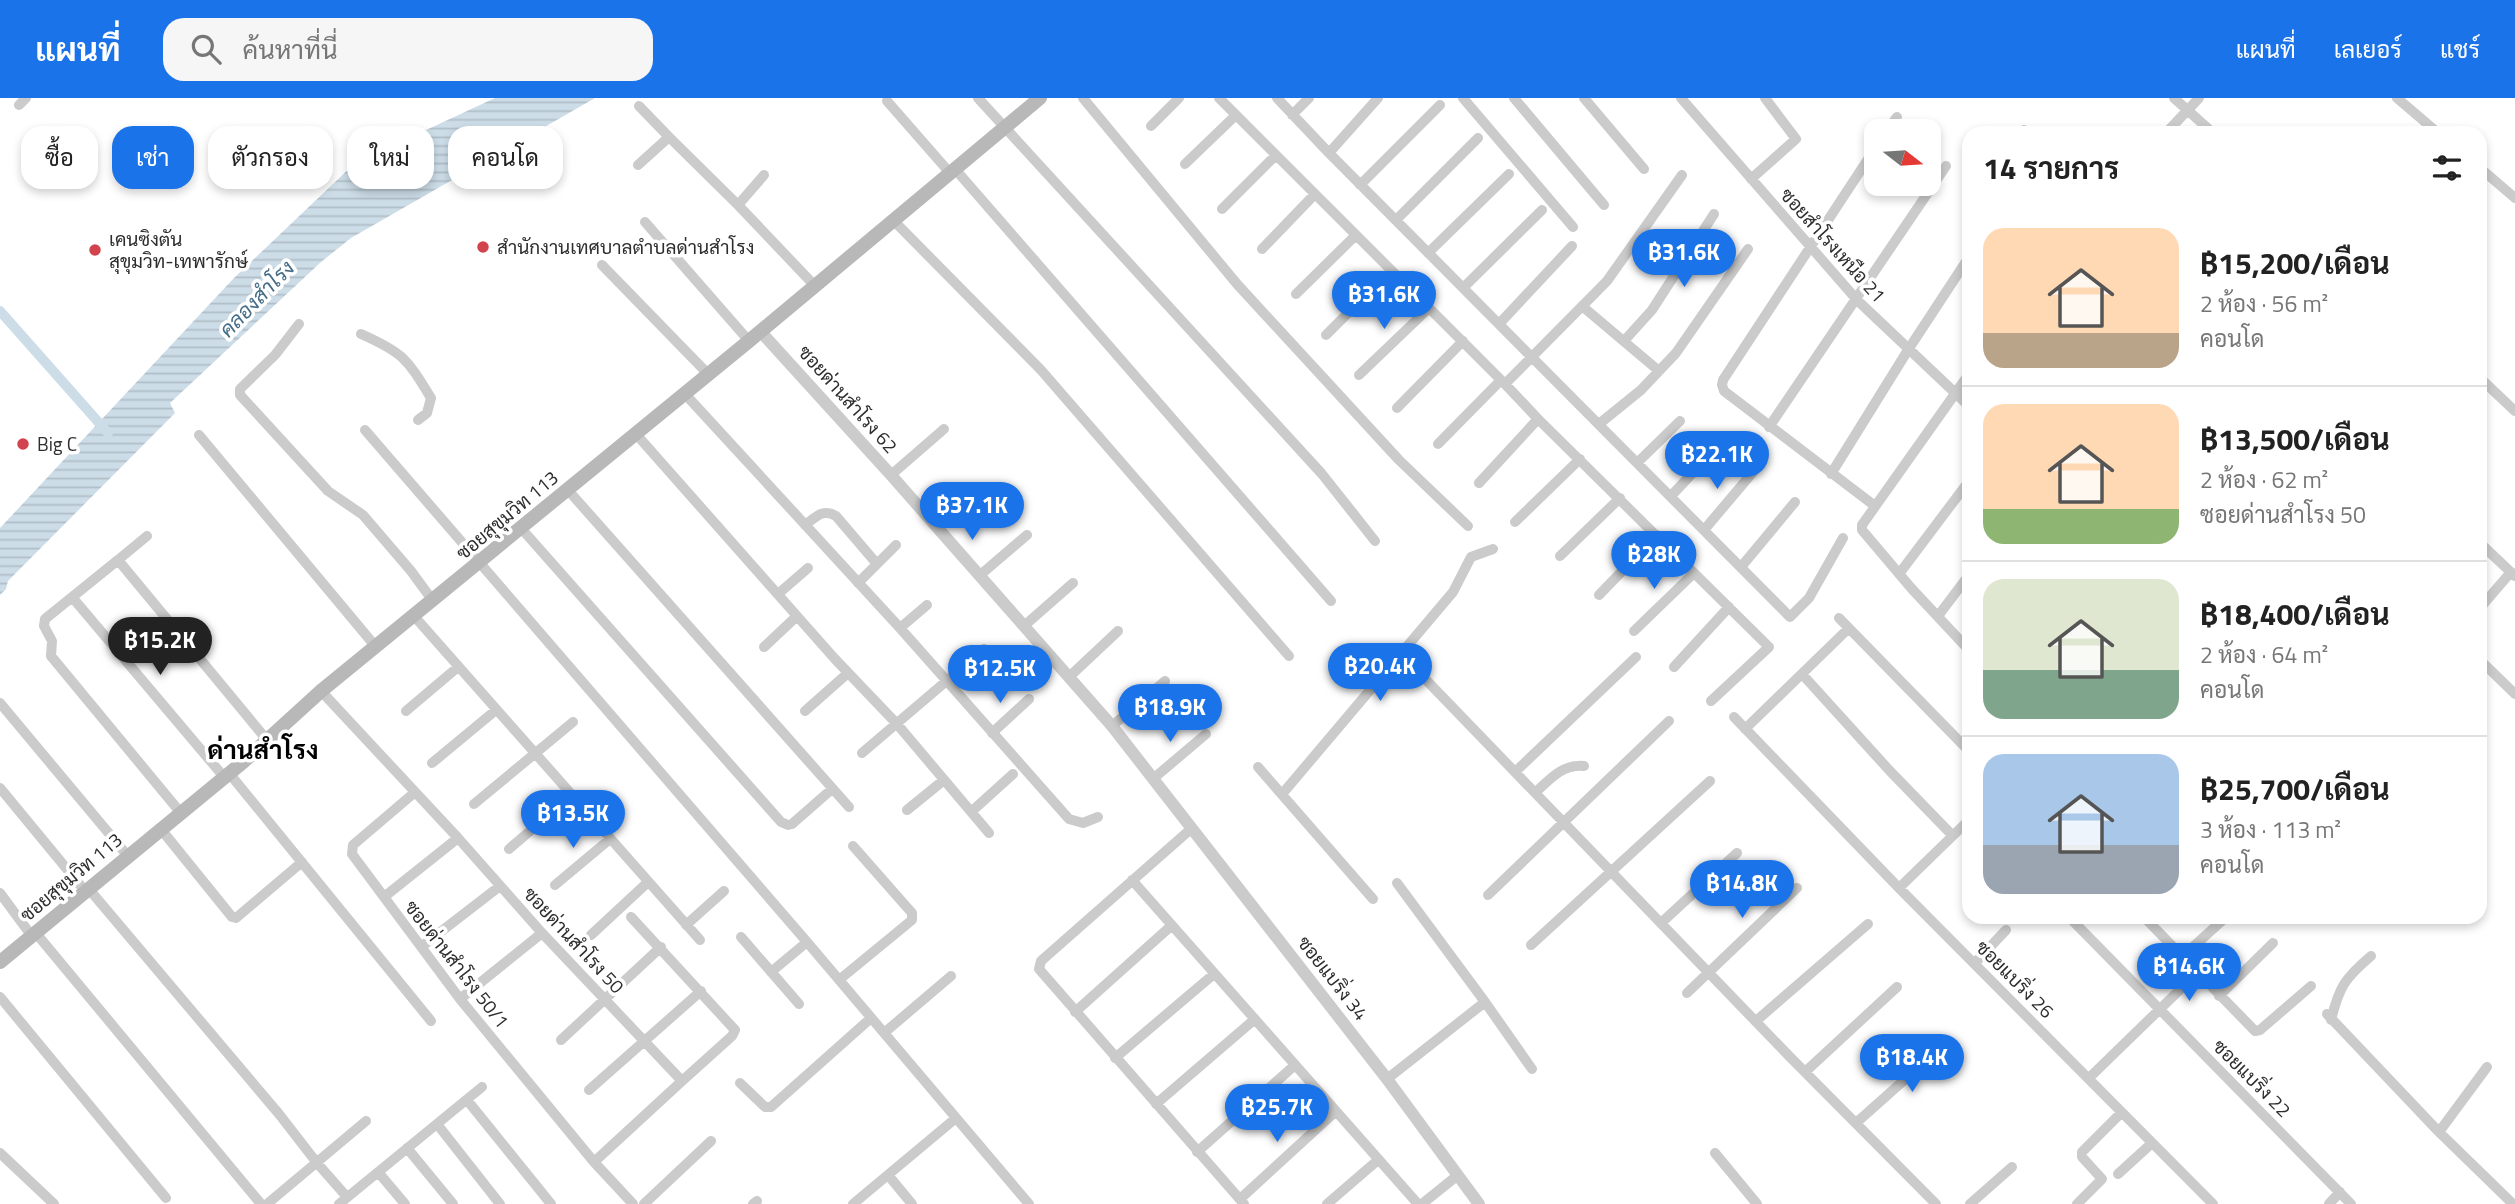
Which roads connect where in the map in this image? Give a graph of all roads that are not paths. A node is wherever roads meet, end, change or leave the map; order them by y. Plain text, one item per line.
1 (978, 98) edge
2 (1040, 98) edge
3 (1083, 98) edge
4 (1179, 98) edge
5 (1219, 98) edge
6 (1277, 98) edge
7 (1309, 98) edge
8 (1378, 98) edge
9 (1463, 98) edge
10 (1514, 98) edge
11 (1584, 98) edge
12 (1681, 98) edge
13 (1765, 98) edge
14 (2174, 98) edge
15 (2199, 98) edge
16 (2397, 98) edge
17 (887, 101) dead end
18 (1440, 105) dead end
19 (639, 106) dead end
20 (2188, 110) junction
21 (1236, 115) junction
22 (1292, 115) junction
23 (1151, 126) dead end
24 (2173, 126) edge
25 (2205, 126) edge
26 (2430, 126) edge
27 (1004, 128) junction
28 (669, 137) junction
29 (1478, 138) dead end
30 (1329, 153) junction
31 (1276, 155) junction
32 (1185, 164) dead end
33 (638, 165) dead end
34 (1864, 165) edge
35 (1947, 166) dead end
36 (1644, 169) dead end
37 (952, 171) junction
38 (1509, 174) dead end
39 (2487, 174) edge
40 (764, 175) dead end
41 (1682, 175) dead end
42 (1751, 179) junction
43 (1360, 185) junction
44 (1315, 194) junction
45 (2515, 198) edge
46 (738, 205) junction
47 (1604, 205) dead end
48 (1222, 209) dead end
49 (1542, 210) dead end
50 (1714, 214) dead end
51 (893, 220) junction
52 (1395, 220) junction
53 (645, 222) dead end
54 (1573, 228) dead end
55 (1356, 235) junction
56 (1572, 246) dead end
57 (1809, 246) junction
58 (1262, 249) dead end
59 (1748, 249) dead end
60 (1428, 253) junction
61 (603, 265) dead end
62 (1962, 268) edge
63 (1391, 270) junction
64 (815, 286) junction
65 (1463, 288) junction
66 (1296, 293) dead end
67 (1857, 300) junction
68 (1582, 306) junction
69 (1429, 308) junction
70 (299, 324) dead end
71 (1499, 324) junction
72 (361, 334) dead end
73 (1326, 335) dead end
74 (755, 336) junction
75 (1463, 341) junction
76 (1624, 341) junction
77 (1908, 350) junction
78 (1532, 357) junction
79 (1659, 372) junction
80 (709, 374) junction
81 (1359, 375) dead end
82 (1503, 382) junction
83 (1962, 384) edge
84 (2487, 385) edge
85 (1955, 393) junction
86 (685, 394) junction
87 (1962, 400) edge
88 (1397, 408) dead end
89 (2515, 411) edge
90 (1538, 419) junction
91 (418, 420) dead end
92 (1680, 421) dead end
93 (1599, 424) junction
94 (1769, 427) junction
95 (944, 429) dead end
96 (365, 430) dead end
97 (636, 434) junction
98 (200, 435) dead end
99 (1438, 444) dead end
100 (1716, 448) dead end
101 (1580, 459) junction
102 (1637, 463) junction
103 (1753, 472) dead end
104 (1831, 474) junction
105 (891, 475) junction
106 (1479, 483) dead end
107 (567, 489) junction
108 (976, 490) dead end
109 (1962, 490) edge
110 (1671, 496) junction
111 (1620, 498) junction
112 (1795, 502) dead end
113 (1875, 506) junction
114 (1515, 522) dead end
115 (806, 525) junction
116 (936, 526) junction
117 (1468, 526) dead end
118 (520, 527) junction
119 (1704, 530) junction
120 (1027, 535) dead end
121 (1657, 535) junction
122 (147, 536) dead end
123 (1843, 538) dead end
124 (1375, 541) dead end
125 (896, 545) dead end
126 (1493, 549) dead end
127 (2487, 550) edge
128 (1560, 556) dead end
129 (118, 560) junction
130 (480, 562) junction
131 (877, 564) junction
132 (1741, 567) junction
133 (808, 568) dead end
134 (1694, 573) junction
135 (1899, 574) junction
136 (2513, 574) edge
137 (979, 576) junction
138 (858, 583) junction
139 (1073, 583) dead end
140 (1962, 584) edge
141 (778, 594) junction
142 (1599, 595) dead end
143 (72, 597) junction
144 (433, 601) junction
145 (1331, 601) dead end
146 (2487, 601) edge
147 (927, 605) dead end
148 (1729, 607) junction
149 (414, 616) junction
150 (797, 616) junction
151 (1938, 616) junction
152 (1839, 618) dead end
153 (1024, 626) junction
154 (900, 628) junction
155 (1849, 628) junction
156 (1118, 631) dead end
157 (1634, 631) dead end
158 (1962, 642) edge
159 (764, 647) dead end
160 (376, 648) junction
161 (984, 649) dead end
162 (1402, 655) junction
163 (1289, 656) dead end
164 (1636, 657) dead end
165 (458, 667) junction
166 (1674, 667) dead end
167 (2487, 667) edge
168 (848, 673) junction
169 (1802, 674) junction
170 (1069, 677) junction
171 (1165, 681) dead end
172 (946, 682) junction
173 (321, 691) junction
174 (2515, 694) edge
175 (1029, 699) dead end
176 (1711, 701) dead end
177 (0, 703) edge
178 (496, 709) junction
179 (406, 711) dead end
180 (805, 711) dead end
181 (1734, 717) dead end
182 (1669, 721) dead end
183 (573, 722) dead end
184 (897, 724) junction
185 (1112, 726) junction
186 (1745, 729) junction
187 (992, 733) junction
188 (1206, 734) dead end
189 (267, 740) junction
190 (1962, 744) edge
191 (533, 752) junction
192 (862, 753) dead end
193 (432, 763) dead end
194 (1258, 766) dead end
195 (1584, 766) dead end
196 (1516, 772) junction
197 (1013, 774) dead end
198 (226, 775) junction
199 (1154, 778) junction
200 (944, 780) junction
201 (1710, 781) dead end
202 (0, 788) edge
203 (832, 789) junction
204 (1536, 792) junction
205 (414, 793) junction
206 (1283, 793) junction
207 (571, 796) junction
208 (474, 804) dead end
209 (849, 807) dead end
210 (907, 810) dead end
211 (180, 812) junction
212 (971, 812) junction
213 (1098, 817) dead end
214 (1564, 821) junction
215 (1962, 826) edge
216 (160, 828) junction
217 (1192, 828) junction
218 (989, 833) dead end
219 (1952, 835) junction
220 (458, 838) junction
221 (610, 839) junction
222 (853, 846) dead end
223 (509, 849) dead end
224 (1737, 853) dead end
225 (127, 855) junction
226 (302, 862) junction
227 (1610, 872) junction
228 (1132, 880) junction
229 (647, 883) junction
230 (1397, 883) dead end
231 (555, 885) dead end
232 (500, 886) junction
233 (1797, 888) dead end
234 (1899, 888) junction
235 (86, 889) junction
236 (724, 891) dead end
237 (0, 893) edge
238 (1488, 895) dead end
239 (384, 897) junction
240 (1373, 900) dead end
241 (631, 917) dead end
242 (1661, 923) junction
243 (1868, 924) dead end
244 (2076, 924) edge
245 (2151, 924) edge
246 (2218, 924) edge
247 (686, 925) junction
248 (1171, 926) junction
249 (2006, 930) dead end
250 (542, 933) junction
251 (33, 934) junction
252 (591, 935) dead end
253 (741, 937) dead end
254 (700, 940) dead end
255 (807, 942) junction
256 (2273, 943) dead end
257 (1531, 945) dead end
258 (421, 947) junction
259 (661, 947) junction
260 (2183, 956) junction
261 (2371, 956) dead end
262 (0, 962) edge
263 (1975, 963) junction
264 (771, 972) junction
265 (1709, 973) junction
266 (2197, 973) junction
267 (1214, 974) junction
268 (951, 976) dead end
269 (839, 980) junction
270 (2311, 986) dead end
271 (1897, 987) dead end
272 (701, 991) junction
273 (1687, 993) dead end
274 (2219, 996) junction
275 (0, 997) edge
276 (605, 998) junction
277 (460, 999) junction
278 (1485, 1002) junction
279 (799, 1004) dead end
280 (2160, 1011) junction
281 (1075, 1012) junction
282 (871, 1018) junction
283 (1255, 1019) junction
284 (431, 1021) dead end
285 (1756, 1021) junction
286 (884, 1033) junction
287 (561, 1040) dead end
288 (645, 1041) junction
289 (1947, 1042) dead end
290 (1115, 1058) junction
291 (1295, 1065) junction
292 (2487, 1067) dead end
293 (1532, 1069) dead end
294 (1805, 1072) junction
295 (2089, 1078) junction
296 (1387, 1079) junction
297 (682, 1081) junction
298 (740, 1083) dead end
299 (482, 1087) dead end
300 (589, 1090) dead end
301 (467, 1100) junction
302 (1156, 1104) junction
303 (1336, 1111) junction
304 (2122, 1113) junction
305 (956, 1118) junction
306 (366, 1121) dead end
307 (437, 1124) junction
308 (1856, 1124) junction
309 (2439, 1132) junction
310 (711, 1141) dead end
311 (2152, 1143) junction
312 (407, 1148) junction
313 (1197, 1152) junction
314 (0, 1153) edge
315 (1715, 1153) dead end
316 (1378, 1160) junction
317 (317, 1163) junction
318 (594, 1163) junction
319 (2012, 1167) dead end
320 (379, 1172) junction
321 (2118, 1174) dead end
322 (888, 1175) junction
323 (1458, 1175) junction
324 (2340, 1192) junction
325 (166, 1198) dead end
326 (345, 1199) edge
327 (1242, 1202) edge
328 (54, 1204) edge
329 (261, 1204) edge
330 (267, 1204) edge
331 (358, 1204) edge
332 (405, 1204) edge
333 (453, 1204) edge
334 (500, 1204) edge
335 (551, 1204) edge
336 (633, 1204) edge
337 (644, 1204) edge
338 (853, 1204) edge
339 (912, 1204) edge
340 (1029, 1204) edge
341 (1327, 1204) edge
342 (1420, 1204) edge
343 (1479, 1204) edge
344 (1757, 1204) edge
345 (1936, 1204) edge
346 (1970, 1204) edge
347 (2077, 1204) edge
348 (2213, 1204) edge
349 (2329, 1204) edge
350 (2351, 1204) edge
351 (2513, 1204) edge

1 - 27 street
2 - 27 main road, ซอยสุขุมวิท 113
3 - 117 street
4 - 23 street
5 - 21 street
6 - 22 street
7 - 22 street
8 - 30 street
9 - 54 street
10 - 47 street
11 - 36 street
12 - 42 street, ซอยสำโรงเหนือ 21
13 - 42 street
14 - 20 street
15 - 20 street
16 - 26 street
17 - 37 street
18 - 43 street
19 - 28 street
20 - 24 street
20 - 25 street
21 - 31 street
21 - 32 street
22 - 30 street
27 - 37 main road, ซอยสุขุมวิท 113
27 - 124 street
28 - 33 street
28 - 46 street
29 - 52 street
30 - 43 street
31 - 44 street
31 - 48 street
34 - 57 street
35 - 67 street
37 - 51 main road, ซอยสุขุมวิท 113
37 - 145 street
38 - 60 street
39 - 45 street
40 - 46 street
41 - 68 street
42 - 57 street, ซอยสำโรงเหนือ 21
43 - 52 street
44 - 55 street
44 - 58 street
46 - 64 street
49 - 65 street
50 - 76 street
51 - 64 main road, ซอยสุขุมวิท 113
51 - 163 street
52 - 60 street
53 - 74 street
55 - 63 street
55 - 66 street
56 - 71 street
57 - 67 street, ซอยสำโรงเหนือ 21
57 - 94 street
59 - 79 street
60 - 65 street
61 - 80 street
62 - 77 street
63 - 69 street
63 - 73 street
64 - 74 main road, ซอยสุขุมวิท 113
65 - 71 street
67 - 77 street, ซอยสำโรงเหนือ 21
67 - 94 street
68 - 76 street
68 - 78 street
69 - 75 street
69 - 81 street
70 - 144 street
71 - 78 street
72 - 91 street
74 - 80 main road, ซอยสุขุมวิท 113
74 - 105 street, ซอยด่านสำโรง 62
75 - 82 street
75 - 88 street
76 - 79 street
77 - 85 street, ซอยสำโรงเหนือ 21
77 - 104 street
78 - 82 street
78 - 93 street
79 - 93 street
80 - 86 main road, ซอยสุขุมวิท 113
82 - 90 street
82 - 99 street
83 - 85 street
84 - 89 street
85 - 87 street, ซอยสำโรงเหนือ 21
85 - 113 street
86 - 97 main road, ซอยสุขุมวิท 113
86 - 115 street
90 - 101 street
90 - 106 street
92 - 102 street
93 - 102 street
94 - 104 street
95 - 105 street
96 - 130 street
97 - 107 main road, ซอยสุขุมวิท 113
97 - 141 street
98 - 160 street
100 - 110 street
101 - 111 street
101 - 114 street
102 - 110 street
103 - 119 street
104 - 113 street
105 - 116 street, ซอยด่านสำโรง 62
107 - 118 main road, ซอยสุขุมวิท 113
107 - 203 street
108 - 116 street
109 - 135 street
110 - 119 street
111 - 121 street
111 - 128 street
112 - 132 street
113 - 135 street
115 - 131 street
115 - 138 street
116 - 137 street, ซอยด่านสำโรง 62
118 - 130 main road, ซอยสุขุมวิท 113
118 - 203 street
119 - 132 street
120 - 137 street
121 - 134 street
121 - 142 street
122 - 129 street
123 - 132 street
125 - 131 street
126 - 162 street
127 - 136 street
129 - 143 street
129 - 189 street
130 - 144 main road, ซอยสุขุมวิท 113
130 - 255 street
131 - 138 street
133 - 141 street
134 - 148 street
134 - 157 street
135 - 151 street
136 - 146 street
137 - 153 street, ซอยด่านสำโรง 62
138 - 154 street
139 - 153 street
140 - 151 street
141 - 150 street
143 - 198 street
143 - 211 street
144 - 149 main road, ซอยสุขุมวิท 113
147 - 154 street
148 - 166 street
148 - 176 street
149 - 160 main road, ซอยสุขุมวิท 113
149 - 165 street
150 - 159 street
150 - 168 street
151 - 158 street
152 - 155 street
153 - 170 street, ซอยด่านสำโรง 62
154 - 172 street
155 - 169 street
155 - 190 street
156 - 170 street
160 - 173 main road, ซอยสุขุมวิท 113
161 - 172 street
162 - 196 street
162 - 206 street
164 - 196 street
165 - 178 street
165 - 179 street
167 - 174 street
168 - 180 street
168 - 184 street
169 - 186 street
169 - 219 street
170 - 185 street, ซอยด่านสำโรง 62
171 - 185 street
172 - 184 street
172 - 187 street
173 - 189 main road, ซอยสุขุมวิท 113
173 - 205 street, ซอยด่านสำโรง 50
175 - 187 street
177 - 225 street
178 - 191 street
178 - 193 street
181 - 186 street, ซอยแบริ่ง 26
182 - 214 street
183 - 191 street
184 - 192 street
184 - 200 street
185 - 199 street, ซอยด่านสำโรง 62
186 - 234 street, ซอยแบริ่ง 26
187 - 213 street
188 - 199 street
189 - 198 main road, ซอยสุขุมวิท 113
191 - 207 street
191 - 208 street
194 - 206 street
195 - 204 street
196 - 204 street
197 - 212 street
198 - 211 main road, ซอยสุขุมวิท 113
198 - 226 street
199 - 217 street, ซอยแบริ่ง 34
200 - 210 street
200 - 212 street
201 - 227 street
202 - 235 street
203 - 209 street
204 - 214 street
205 - 220 street, ซอยด่านสำโรง 50
205 - 239 street, ซอยด่านสำโรง 50/1
206 - 240 street
207 - 221 street
207 - 223 street
211 - 216 main road, ซอยสุขุมวิท 113
212 - 218 street
214 - 227 street
214 - 238 street
215 - 219 street
216 - 225 main road, ซอยสุขุมวิท 113
216 - 226 street
217 - 228 street
217 - 296 street, ซอยแบริ่ง 34
219 - 234 street
220 - 232 street, ซอยด่านสำโรง 50
220 - 239 street
221 - 229 street
221 - 231 street
222 - 269 street
224 - 242 street
225 - 235 main road, ซอยสุขุมวิท 113
226 - 284 street
227 - 242 street
227 - 257 street
228 - 248 street
228 - 281 street
229 - 247 street
229 - 252 street
230 - 278 street
232 - 250 street, ซอยด่านสำโรง 50
232 - 258 street
233 - 265 street
234 - 263 street, ซอยแบริ่ง 26
235 - 251 main road, ซอยสุขุมวิท 113
235 - 317 street
236 - 247 street
237 - 251 street
239 - 258 street, ซอยด่านสำโรง 50/1
241 - 259 street
242 - 265 street
243 - 285 street
244 - 280 street, ซอยแบริ่ง 22
245 - 260 street
246 - 260 street
247 - 254 street
248 - 267 street
248 - 281 street
249 - 263 street
250 - 276 street, ซอยด่านสำโรง 50
250 - 277 street
251 - 262 main road, ซอยสุขุมวิท 113
251 - 329 street
253 - 264 street
255 - 264 street
255 - 269 street
256 - 274 street
258 - 277 street, ซอยด่านสำโรง 50/1
259 - 272 street
259 - 276 street
260 - 266 street
261 - 309 street
263 - 295 street, ซอยแบริ่ง 26
264 - 279 street
265 - 273 street
265 - 285 street
266 - 274 street
266 - 280 street
267 - 283 street
267 - 290 street
268 - 286 street
269 - 282 street
270 - 274 street
271 - 294 street
272 - 288 street
272 - 297 street
275 - 325 street
276 - 287 street
276 - 288 street, ซอยด่านสำโรง 50
277 - 318 street, ซอยด่านสำโรง 50/1
278 - 293 street
278 - 296 street
280 - 295 street
280 - 324 street, ซอยแบริ่ง 22
281 - 290 street
282 - 286 street
282 - 298 street
283 - 291 street
283 - 302 street
285 - 294 street
286 - 305 street
288 - 297 street, ซอยด่านสำโรง 50
288 - 300 street
289 - 308 street
290 - 302 street
291 - 303 street
291 - 313 street
292 - 309 street
294 - 308 street
295 - 304 street, ซอยแบริ่ง 26
296 - 323 street, ซอยแบริ่ง 34
297 - 318 street
299 - 301 street
301 - 307 street
301 - 335 street
302 - 313 street
303 - 316 street
303 - 327 street
304 - 311 street, ซอยแบริ่ง 26
304 - 347 street
305 - 322 street
305 - 340 street
306 - 317 street
307 - 312 street
307 - 334 street
308 - 345 street
309 - 351 street
310 - 337 street
311 - 321 street
311 - 348 street, ซอยแบริ่ง 26
312 - 320 street
312 - 333 street
313 - 327 street
314 - 328 street
315 - 344 street
316 - 341 street
316 - 342 street
317 - 326 street
317 - 330 street
318 - 336 street
319 - 346 street
320 - 326 street
320 - 332 street
322 - 338 street
322 - 339 street
323 - 342 street
323 - 343 street, ซอยแบริ่ง 34
324 - 349 street
324 - 350 street, ซอยแบริ่ง 22
326 - 331 street

